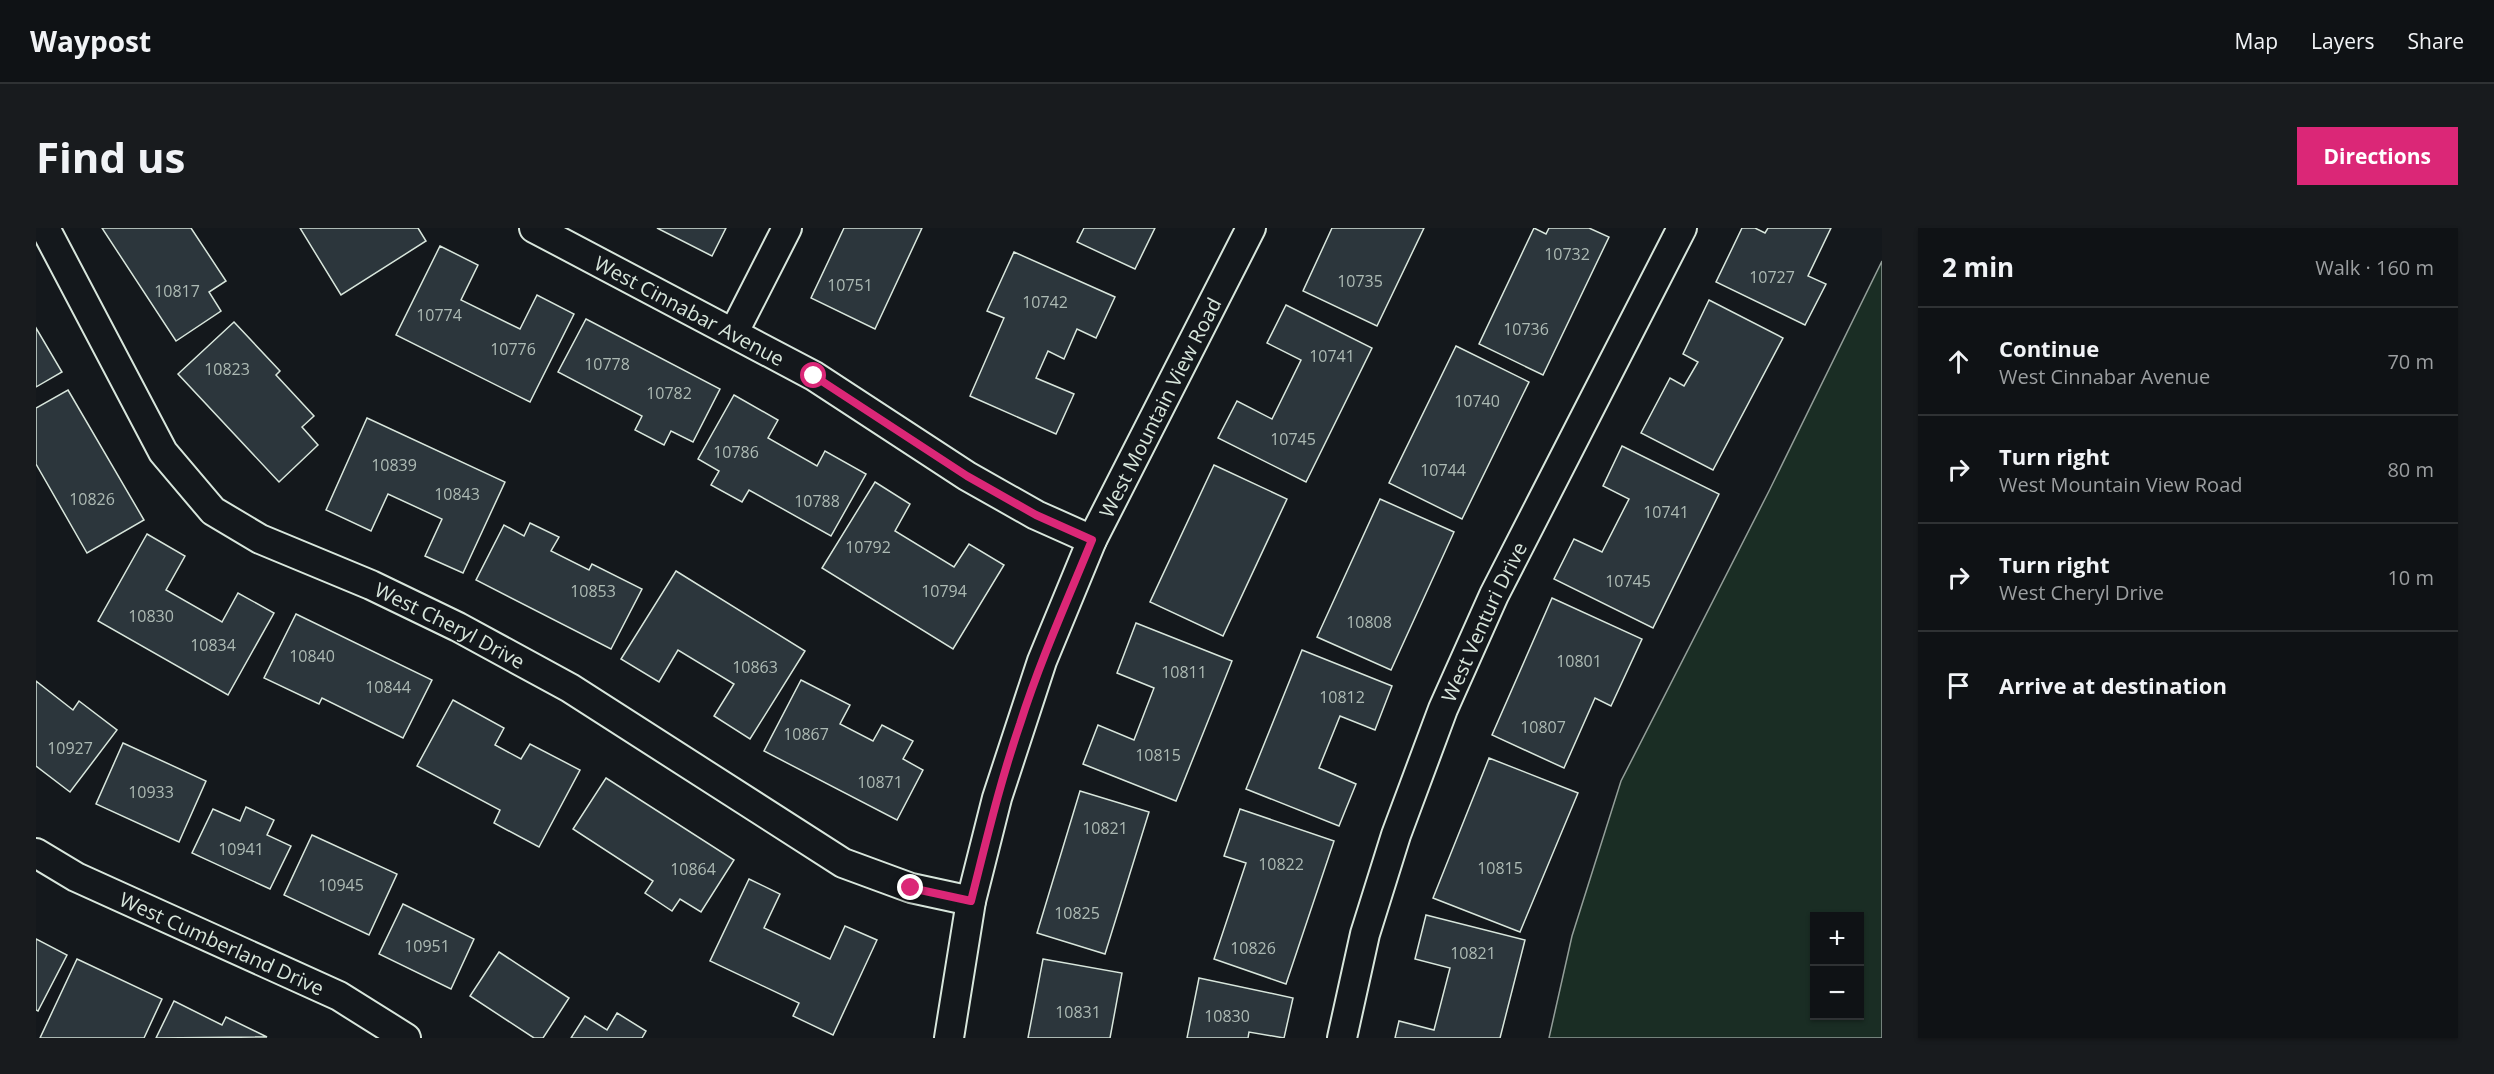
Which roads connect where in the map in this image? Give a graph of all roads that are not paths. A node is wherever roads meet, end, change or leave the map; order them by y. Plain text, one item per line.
1 (45, 228) edge
2 (534, 228) edge
3 (787, 228) edge
4 (1251, 228) edge
5 (1682, 228) edge
6 (734, 332) junction
7 (1092, 540) junction
8 (36, 854) edge
9 (971, 901) junction
10 (406, 1038) edge
11 (949, 1038) edge
12 (1342, 1038) edge

1 - 9 street, West Cheryl Drive
2 - 6 street, West Cinnabar Avenue
3 - 6 street
4 - 7 street, West Mountain View Road
5 - 12 street, West Venturi Drive
6 - 7 street, West Cinnabar Avenue
7 - 9 street, West Mountain View Road
8 - 10 street, West Cumberland Drive
9 - 11 street, West Mountain View Road

